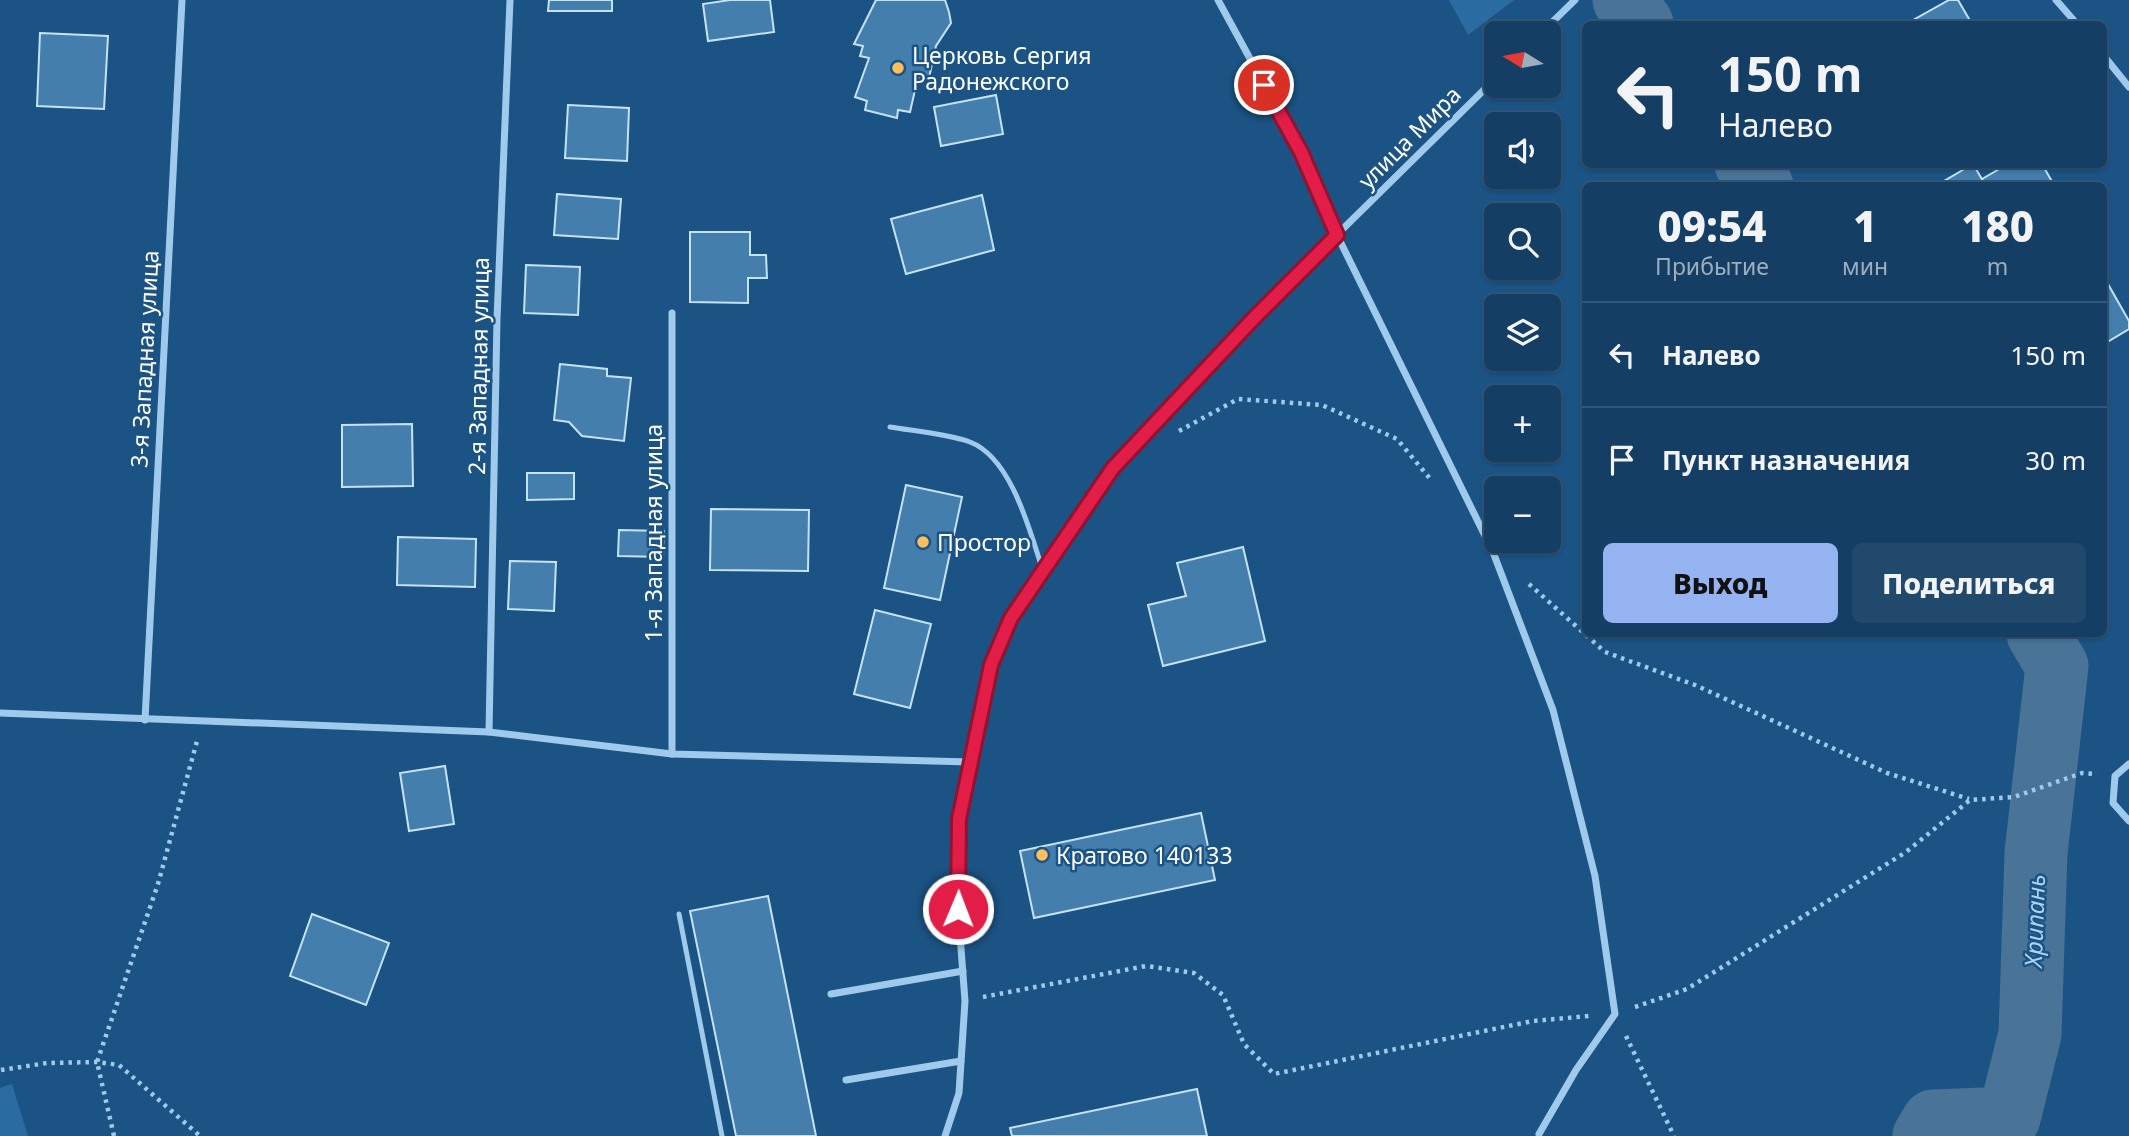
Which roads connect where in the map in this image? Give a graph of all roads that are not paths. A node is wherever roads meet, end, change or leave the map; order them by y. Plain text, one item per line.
1 (182, 0) edge
2 (510, 0) edge
3 (1217, 0) edge
4 (1575, 0) edge
5 (2056, 0) edge
6 (1553, 21) edge
7 (2074, 21) edge
8 (2107, 61) edge
9 (2129, 87) edge
10 (1484, 90) edge
11 (1337, 235) junction
12 (672, 313) dead end
13 (890, 427) dead end
14 (1043, 571) junction
15 (0, 713) edge
16 (145, 720) junction
17 (489, 732) junction
18 (673, 754) junction
19 (970, 762) junction
20 (2129, 764) edge
21 (2129, 821) edge
22 (679, 914) dead end
23 (963, 971) junction
24 (831, 994) dead end
25 (961, 1061) junction
26 (846, 1080) dead end
27 (1539, 1134) dead end
28 (722, 1136) edge
29 (945, 1136) edge

1 - 16 street, 3-я Западная улица
2 - 17 street, 2-я Западная улица
3 - 11 street
4 - 6 street
5 - 7 street
8 - 9 street
10 - 11 street, улица Мира
11 - 14 street, улица Мира
11 - 27 street
12 - 18 street, 1-я Западная улица
13 - 14 lane
14 - 19 street, улица Мира
15 - 16 street
16 - 17 street
17 - 18 street
18 - 19 street
19 - 23 street, улица Мира
20 - 21 street
22 - 28 lane
23 - 24 street
23 - 25 street, улица Мира
25 - 26 street
25 - 29 street, улица Мира

